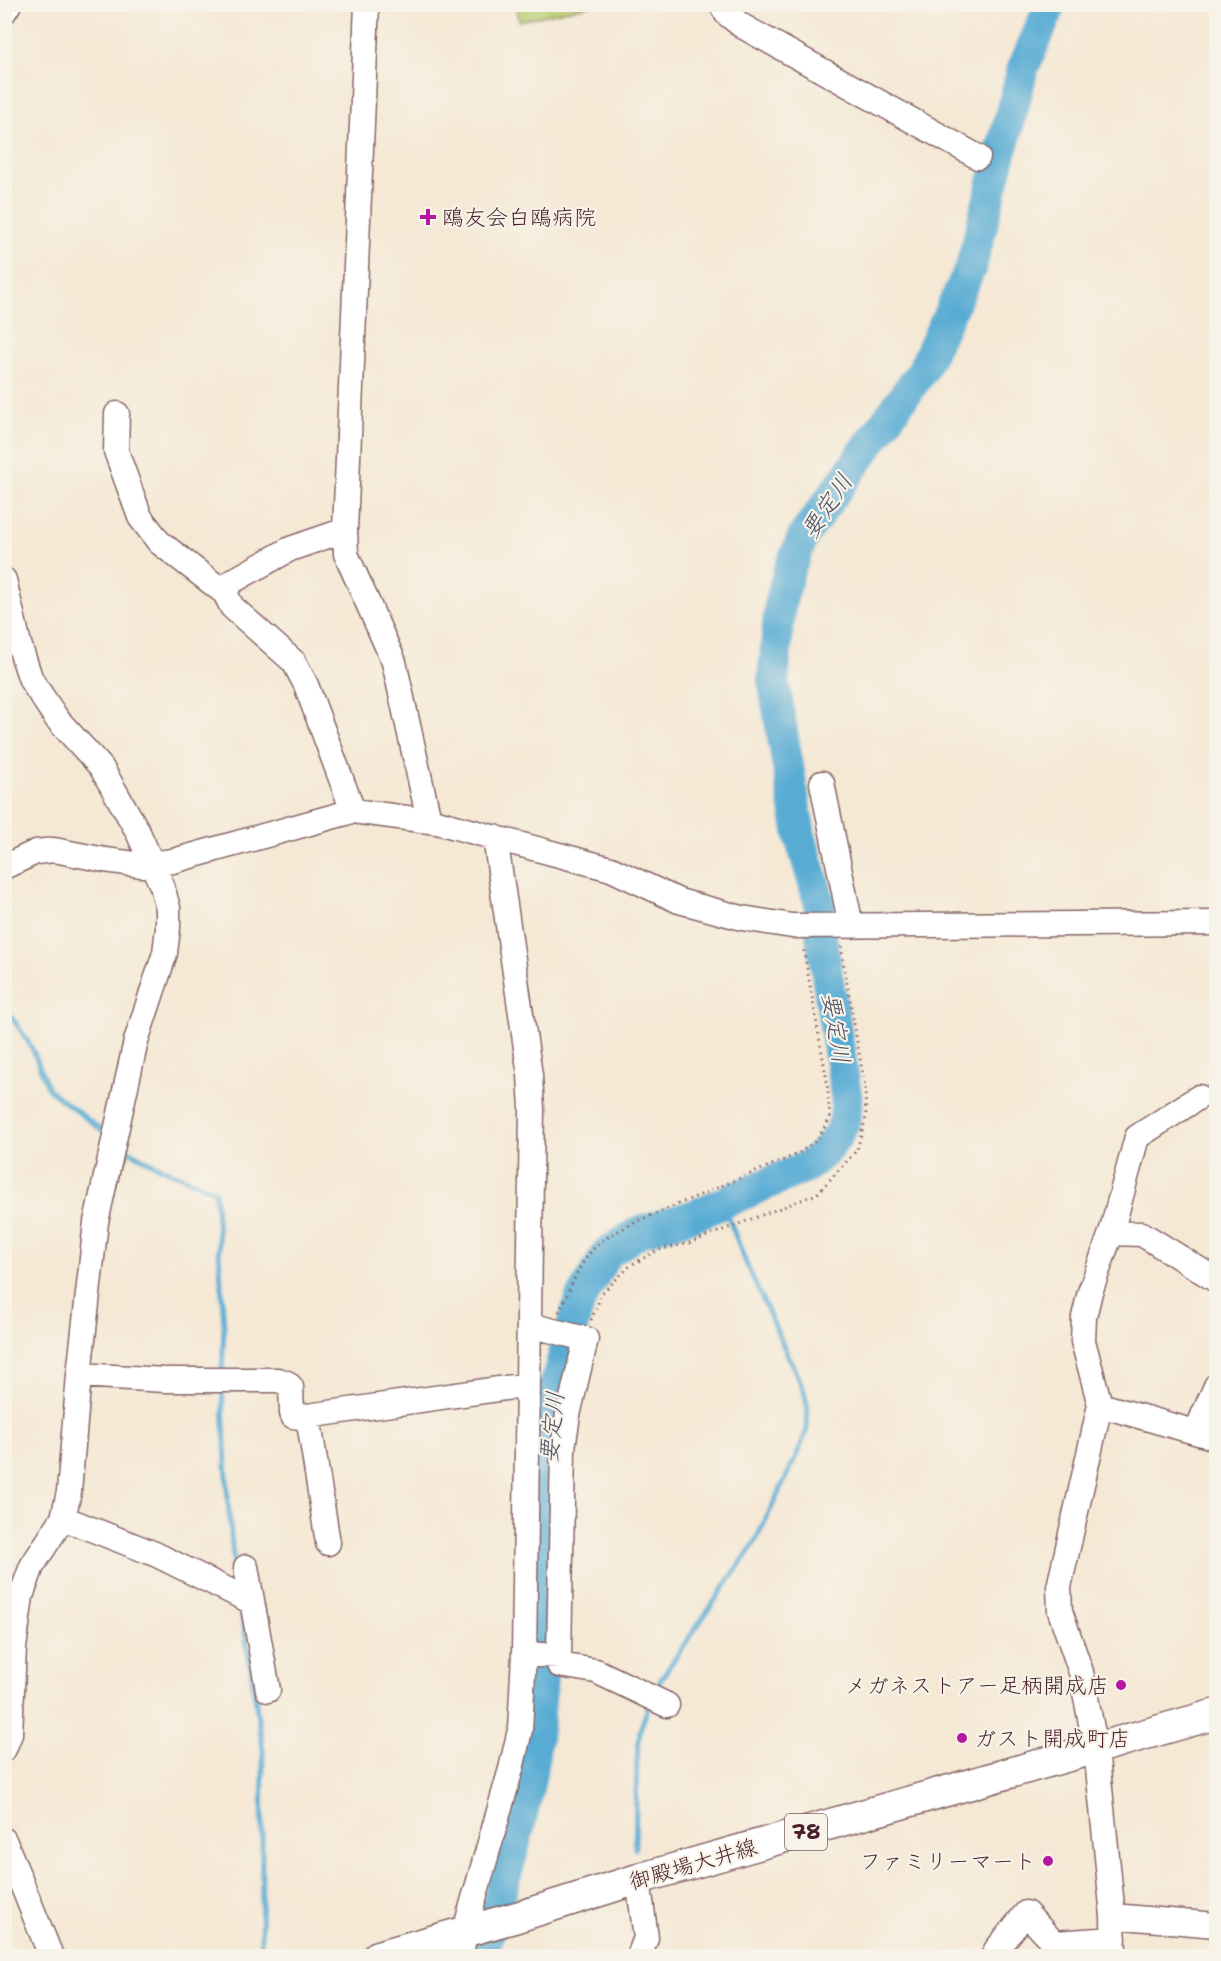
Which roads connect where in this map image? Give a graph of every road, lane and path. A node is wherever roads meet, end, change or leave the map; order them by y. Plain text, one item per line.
1 (9, 4) edge
2 (367, 4) edge
3 (721, 4) edge
4 (4, 12) edge
5 (978, 157) dead end
6 (117, 414) dead end
7 (345, 530) junction
8 (4, 580) edge
9 (225, 593) junction
10 (822, 783) dead end
11 (353, 811) junction
12 (429, 820) junction
13 (495, 837) junction
14 (154, 864) junction
15 (4, 867) edge
16 (1216, 923) edge
17 (792, 926) junction
18 (844, 926) junction
19 (1200, 1097) dead end
20 (1111, 1233) junction
21 (1216, 1280) edge
22 (545, 1329) junction
23 (583, 1338) junction
24 (79, 1375) junction
25 (527, 1385) junction
26 (1216, 1386) edge
27 (1100, 1405) junction
28 (308, 1416) junction
29 (1206, 1435) edge
30 (63, 1518) junction
31 (328, 1543) dead end
32 (246, 1567) dead end
33 (252, 1602) junction
34 (527, 1654) junction
35 (557, 1655) junction
36 (268, 1690) dead end
37 (653, 1699) dead end
38 (1216, 1714) edge
39 (4, 1749) edge
40 (1096, 1749) junction
41 (4, 1840) edge
42 (638, 1879) junction
43 (1216, 1925) edge
44 (1114, 1937) edge
45 (467, 1938) edge
46 (643, 1947) edge
47 (51, 1956) edge
48 (378, 1956) edge
49 (661, 1956) edge
50 (993, 1956) edge

1 - 4 street
2 - 7 street
3 - 5 street
6 - 9 street
7 - 9 street
7 - 12 street
8 - 14 street
9 - 11 street
10 - 18 street
11 - 12 street
11 - 14 street
12 - 13 street
13 - 17 street
13 - 22 street
14 - 15 street
14 - 24 street
16 - 18 street
17 - 18 street
17 - 22 path
18 - 23 path
19 - 20 street
20 - 21 street
20 - 27 street
22 - 23 street
22 - 25 street
23 - 35 street
24 - 28 street
24 - 30 street
25 - 28 street
25 - 34 street
26 - 29 street
27 - 29 street
27 - 40 street
28 - 31 street
30 - 33 street
30 - 39 street
32 - 33 street
33 - 36 street
34 - 35 street
34 - 45 street
35 - 37 street
38 - 40 main road, 御殿場大井線 / 78
40 - 42 main road, 御殿場大井線 / 78
40 - 44 street
41 - 47 street
42 - 45 main road, 御殿場大井線 / 78
42 - 46 street
43 - 44 street
44 - 50 street
45 - 48 main road, 御殿場大井線 / 78
46 - 49 street

